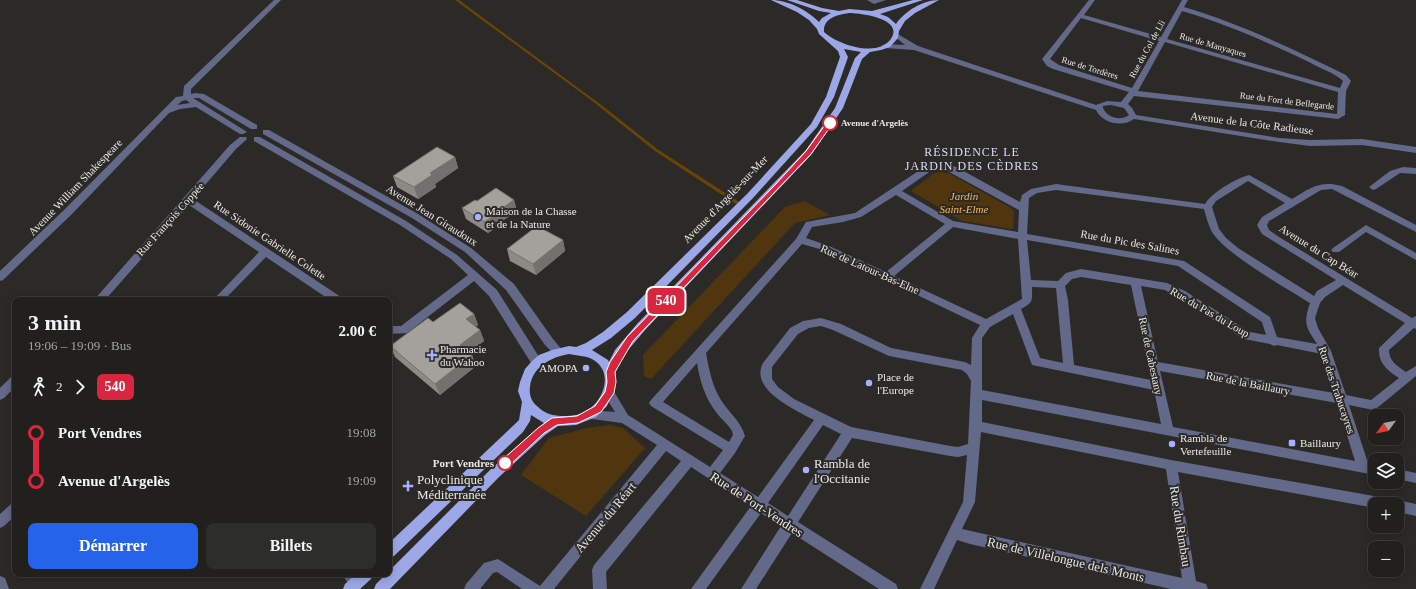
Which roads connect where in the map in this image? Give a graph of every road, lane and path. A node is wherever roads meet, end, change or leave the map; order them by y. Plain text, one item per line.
1 (278, 0) edge
2 (774, 0) edge
3 (790, 0) edge
4 (870, 0) edge
5 (884, 0) edge
6 (920, 0) edge
7 (936, 0) edge
8 (1092, 0) edge
9 (1185, 0) edge
10 (1180, 8) junction
11 (840, 12) junction
12 (867, 12) junction
13 (1080, 16) junction
14 (820, 28) junction
15 (896, 33) junction
16 (1163, 40) junction
17 (831, 42) junction
18 (885, 46) junction
19 (915, 48) junction
20 (868, 50) junction
21 (1342, 91) junction
22 (1133, 92) junction
23 (187, 97) junction
24 (197, 105) junction
25 (1123, 105) junction
26 (179, 107) junction
27 (1099, 108) junction
28 (165, 112) junction
29 (1133, 116) junction
30 (254, 127) junction
31 (266, 132) junction
32 (243, 136) junction
33 (257, 139) junction
34 (1416, 150) edge
35 (1416, 171) edge
36 (1373, 187) dead end
37 (896, 191) junction
38 (188, 200) junction
39 (1292, 203) junction
40 (1208, 207) junction
41 (1023, 208) junction
42 (951, 224) junction
43 (1416, 229) edge
44 (1021, 237) junction
45 (800, 241) junction
46 (1336, 250) dead end
47 (265, 252) junction
48 (1416, 257) edge
49 (475, 275) junction
50 (888, 276) junction
51 (0, 277) edge
52 (1344, 280) junction
53 (1135, 281) junction
54 (1027, 283) junction
55 (1060, 285) junction
56 (102, 297) edge
57 (221, 297) edge
58 (332, 297) edge
59 (1315, 302) junction
60 (1016, 308) junction
61 (1415, 323) edge
62 (986, 324) junction
63 (392, 330) edge
64 (1274, 342) junction
65 (580, 350) junction
66 (1326, 351) junction
67 (558, 352) junction
68 (701, 353) junction
69 (537, 363) junction
70 (1153, 365) junction
71 (1069, 368) junction
72 (1416, 370) edge
73 (610, 372) junction
74 (1406, 378) junction
75 (976, 380) junction
76 (12, 383) edge
77 (1157, 386) junction
78 (609, 393) junction
79 (976, 394) junction
80 (0, 395) edge
81 (1342, 400) junction
82 (527, 403) junction
83 (589, 415) junction
84 (624, 418) junction
85 (822, 419) junction
86 (556, 421) junction
87 (976, 426) junction
88 (1168, 430) junction
89 (849, 432) junction
90 (665, 444) junction
91 (974, 448) junction
92 (731, 449) junction
93 (688, 460) junction
94 (1368, 464) edge
95 (1171, 465) junction
96 (1368, 469) edge
97 (712, 474) junction
98 (1404, 475) edge
99 (1416, 478) edge
100 (1368, 501) edge
101 (759, 504) junction
102 (1404, 507) edge
103 (1416, 510) edge
104 (12, 511) edge
105 (0, 522) edge
106 (790, 524) junction
107 (955, 533) junction
108 (392, 549) edge
109 (0, 583) edge
110 (1195, 588) edge
111 (2, 589) edge
112 (381, 589) edge
113 (471, 589) edge
114 (534, 589) edge
115 (545, 589) edge
116 (600, 589) edge
117 (698, 589) edge
118 (748, 589) edge
119 (891, 589) edge
120 (927, 589) edge

1 - 23 street
2 - 14 main road
3 - 11 main road
4 - 5 street
6 - 12 main road
7 - 15 main road
8 - 13 street, Rue de Tordères
9 - 10 street, Rue du Col de Lli
10 - 16 street, Rue du Col de Lli
10 - 21 street, Rue du Fort de Bellegarde
11 - 12 main road
11 - 14 main road
12 - 15 main road
13 - 16 street, Rue de Manyaques
13 - 22 street, Rue de Tordères
14 - 17 main road
15 - 18 main road
15 - 19 street
16 - 21 street, Rue de Manyaques
16 - 22 street, Rue du Col de Lli
17 - 20 main road
17 - 65 main road, Avenue d'Argelès-sur-Mer
18 - 19 street
18 - 20 main road
19 - 27 street
20 - 73 main road
21 - 22 street, Rue du Fort de Bellegarde
22 - 25 street, Rue du Col de Lli
23 - 24 street
23 - 26 street
23 - 28 street, Avenue William Shakespeare
23 - 30 street
24 - 26 street, Avenue William Shakespeare
24 - 32 street
25 - 27 street
25 - 29 street
26 - 28 street, Avenue William Shakespeare
27 - 29 street
28 - 51 street, Avenue William Shakespeare
29 - 34 street, Avenue de la Côte Radieuse
30 - 31 street, Avenue Jean Giraudoux
30 - 32 street, Rue François Coppée
31 - 33 street
31 - 67 street, Avenue Jean Giraudoux
32 - 33 street
32 - 38 street, Rue François Coppée
33 - 49 street, Avenue Jean Giraudoux
35 - 36 street
37 - 41 street
37 - 42 street
37 - 45 street
38 - 47 street, Rue Sidonie Gabrielle Colette
38 - 56 street, Rue François Coppée
39 - 40 street
39 - 43 street, Avenue du Cap Béar
39 - 52 street, Avenue du Cap Béar
40 - 41 street
40 - 59 street
41 - 44 street
42 - 44 street, Rue du Pic des Salines
42 - 50 street
44 - 54 street
44 - 64 street, Rue du Pic des Salines
45 - 50 street, Rue de Latour-Bas-Elne
45 - 68 street
46 - 48 street
47 - 57 street
47 - 58 street, Rue Sidonie Gabrielle Colette
49 - 63 street
49 - 69 street, Avenue Jean Giraudoux
50 - 62 street, Rue de Latour-Bas-Elne
52 - 59 street
52 - 61 street, Avenue du Cap Béar
53 - 55 street, Rue du Pas du Loup
53 - 64 street, Rue du Pas du Loup
53 - 70 street, Rue de Cabestany
54 - 55 street
54 - 60 street
55 - 71 street
59 - 66 street, Rue des Trabucayres
60 - 62 street
60 - 71 street
61 - 74 street
62 - 75 street
64 - 66 street, Rue du Pas du Loup
65 - 67 main road
65 - 73 main road
66 - 81 street, Rue des Trabucayres
67 - 69 main road
68 - 92 street
68 - 92 street
69 - 82 main road
70 - 77 street, Rue de Cabestany
70 - 81 street, Rue de la Baillaury
71 - 77 street
72 - 74 street, Rue de la Baillaury
73 - 78 main road
74 - 81 street, Rue de la Baillaury
75 - 79 street
75 - 85 street
76 - 80 street
77 - 88 street, Rue de Cabestany
78 - 83 main road
78 - 84 street, Rue de Port-Vendres
79 - 87 street
79 - 88 street
81 - 94 street, Rue des Trabucayres
82 - 86 main road
82 - 108 main road
83 - 84 street, Rue de Port-Vendres
83 - 86 main road
84 - 90 street, Rue de Port-Vendres
85 - 89 street
85 - 101 street
86 - 112 main road
87 - 91 street
87 - 95 street
88 - 96 street
89 - 91 street
89 - 106 street
90 - 93 street, Rue de Port-Vendres
90 - 115 street, Avenue du Réart
91 - 107 street
92 - 97 street
93 - 97 street, Rue de Port-Vendres
93 - 116 street
95 - 100 street
95 - 110 street, Rue du Rimbau
97 - 101 street, Rue de Port-Vendres
98 - 99 street
101 - 106 street, Rue de Port-Vendres
101 - 117 street
102 - 103 street
104 - 105 street
106 - 118 street
106 - 119 street, Rue de Port-Vendres
107 - 110 street, Rue de Villelongue dels Monts
107 - 120 street
109 - 111 street
113 - 114 street

